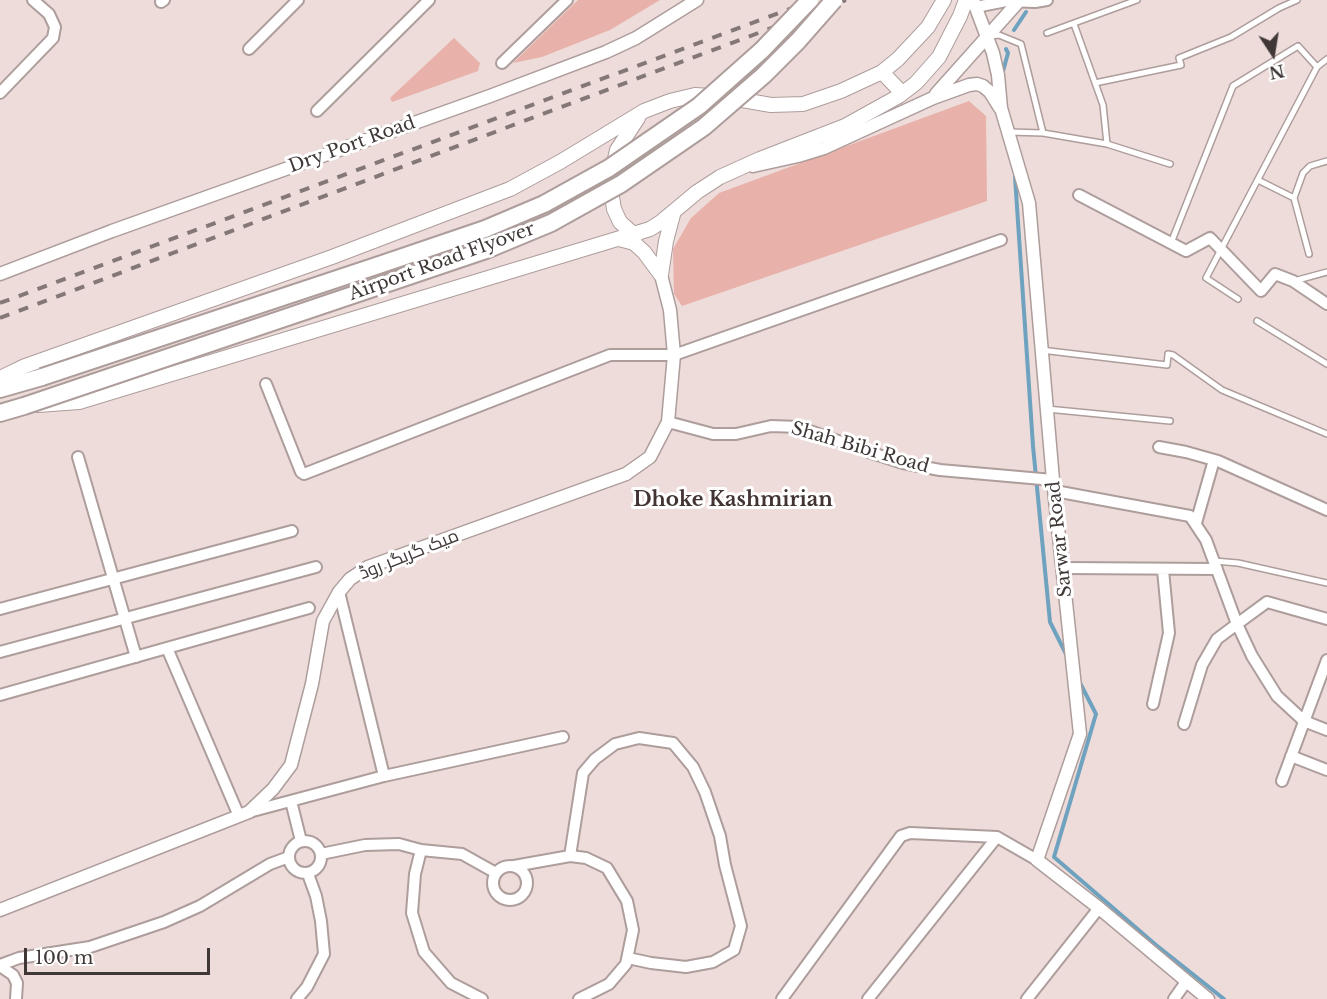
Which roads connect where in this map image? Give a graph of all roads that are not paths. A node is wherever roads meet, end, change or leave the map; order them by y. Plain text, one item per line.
1 (33, 0) edge
2 (298, 0) edge
3 (429, 0) edge
4 (567, 0) edge
5 (697, 0) edge
6 (810, 0) edge
7 (834, 0) edge
8 (944, 0) edge
9 (1047, 0) edge
10 (1137, 0) edge
11 (1297, 0) edge
12 (971, 2) edge
13 (1019, 2) junction
14 (1074, 24) junction
15 (1047, 33) dead end
16 (988, 36) junction
17 (249, 49) dead end
18 (1327, 59) edge
19 (502, 63) dead end
20 (1317, 67) junction
21 (882, 72) junction
22 (1095, 83) junction
23 (0, 93) edge
24 (902, 93) junction
25 (933, 98) junction
26 (1001, 108) junction
27 (317, 111) dead end
28 (644, 111) junction
29 (1007, 132) junction
30 (1043, 133) junction
31 (1107, 144) junction
32 (1327, 161) edge
33 (1170, 164) dead end
34 (738, 169) junction
35 (1258, 180) junction
36 (1079, 195) dead end
37 (1294, 198) junction
38 (674, 212) junction
39 (637, 234) junction
40 (618, 238) junction
41 (1001, 240) dead end
42 (1171, 243) junction
43 (1221, 250) junction
44 (1309, 254) dead end
45 (1327, 272) edge
46 (0, 274) edge
47 (662, 275) junction
48 (1293, 281) junction
49 (1238, 299) dead end
50 (1327, 304) edge
51 (1257, 321) dead end
52 (1041, 350) junction
53 (674, 355) junction
54 (1327, 364) edge
55 (0, 378) edge
56 (266, 384) dead end
57 (0, 389) edge
58 (24, 406) junction
59 (1047, 409) junction
60 (0, 413) edge
61 (1170, 421) dead end
62 (668, 422) junction
63 (1327, 434) edge
64 (1159, 447) dead end
65 (78, 457) dead end
66 (1214, 460) junction
67 (1054, 486) junction
68 (1327, 510) edge
69 (1196, 523) junction
70 (292, 531) dead end
71 (1215, 565) junction
72 (316, 567) dead end
73 (1063, 568) junction
74 (1162, 570) junction
75 (113, 579) junction
76 (1327, 583) edge
77 (339, 591) junction
78 (309, 608) dead end
79 (0, 609) edge
80 (125, 618) junction
81 (1327, 619) edge
82 (1237, 624) junction
83 (167, 648) junction
84 (0, 652) edge
85 (136, 657) junction
86 (1327, 660) edge
87 (0, 695) edge
88 (1154, 704) dead end
89 (1304, 721) junction
90 (1184, 724) dead end
91 (1327, 730) edge
92 (563, 737) dead end
93 (1291, 756) junction
94 (1327, 770) edge
95 (384, 776) junction
96 (1282, 781) dead end
97 (291, 801) junction
98 (244, 814) junction
99 (997, 837) junction
100 (301, 842) junction
101 (421, 850) junction
102 (321, 854) junction
103 (570, 856) junction
104 (288, 857) junction
105 (1036, 860) junction
106 (514, 866) junction
107 (308, 873) junction
108 (496, 873) junction
109 (1099, 908) junction
110 (0, 910) edge
111 (628, 958) junction
112 (0, 966) edge
113 (1186, 982) junction
114 (16, 999) edge
115 (297, 999) edge
116 (482, 999) edge
117 (579, 999) edge
118 (782, 999) edge
119 (868, 999) edge
120 (1027, 999) edge
121 (1174, 999) edge
122 (1208, 999) edge

1 - 23 street
2 - 17 street
3 - 27 street
4 - 19 street
5 - 46 street, Dry Port Road
6 - 57 main road, Airport Road Flyover, bridge
7 - 58 main road, Airport Road Flyover, bridge
8 - 21 main road
9 - 13 street
10 - 14 lane
11 - 22 lane
12 - 13 street
12 - 16 street, Sarwar Road
12 - 24 main road
13 - 16 street
14 - 15 lane
14 - 22 lane
16 - 25 street
16 - 26 street, Sarwar Road
16 - 30 lane
18 - 20 lane
20 - 35 lane
20 - 42 lane
21 - 24 main road
21 - 28 main road
22 - 31 lane
24 - 34 main road
25 - 26 street
25 - 34 street
26 - 29 street, Sarwar Road
28 - 39 main road
28 - 55 main road
29 - 30 lane
29 - 52 street, Sarwar Road
30 - 31 lane
31 - 33 lane
32 - 37 lane
34 - 38 main road
35 - 37 lane
35 - 43 lane
36 - 42 street
37 - 44 lane
38 - 39 main road
38 - 47 main road, میک گریگر روڈ
39 - 40 main road
40 - 47 main road, میک گریگر روڈ
40 - 58 main road
41 - 53 street
42 - 43 street
43 - 48 street
43 - 49 lane
45 - 48 lane
47 - 53 street, میک گریگر روڈ
48 - 50 street
51 - 54 lane
52 - 59 street, Sarwar Road
52 - 63 lane
53 - 56 street
53 - 62 street, میک گریگر روڈ
58 - 60 main road, Airport Road Flyover
59 - 61 lane
59 - 67 street, Sarwar Road
62 - 67 street, Shah Bibi Road
62 - 77 street, میک گریگر روڈ
64 - 66 street
65 - 75 street
66 - 68 street
66 - 69 street
67 - 69 street, Shah Bibi Road
67 - 73 street, Sarwar Road
69 - 71 street
70 - 75 street
71 - 74 street
71 - 76 lane
71 - 82 street
72 - 80 street
73 - 74 street
73 - 105 street, Sarwar Road
74 - 88 street
75 - 79 street
75 - 80 street
77 - 95 street
77 - 98 street, میک گریگر روڈ
78 - 83 street
80 - 84 street
80 - 85 street
81 - 82 street
82 - 89 street
82 - 90 street
83 - 85 street
83 - 98 street
85 - 87 street
86 - 89 street
89 - 91 street
89 - 93 street
92 - 95 street
93 - 94 street
93 - 96 street
95 - 97 street
97 - 98 street
97 - 100 street
98 - 110 street, میک گریگر روڈ
99 - 105 street
99 - 118 street
99 - 119 street
100 - 102 street
100 - 104 street
101 - 102 street
101 - 108 street
101 - 116 street
102 - 107 street
103 - 106 street
103 - 111 street
103 - 111 street
104 - 107 street
104 - 112 street
105 - 109 street
106 - 108 street
106 - 108 street
107 - 115 street
109 - 113 street
109 - 120 street
111 - 117 street
112 - 114 street
113 - 121 street
113 - 122 street

